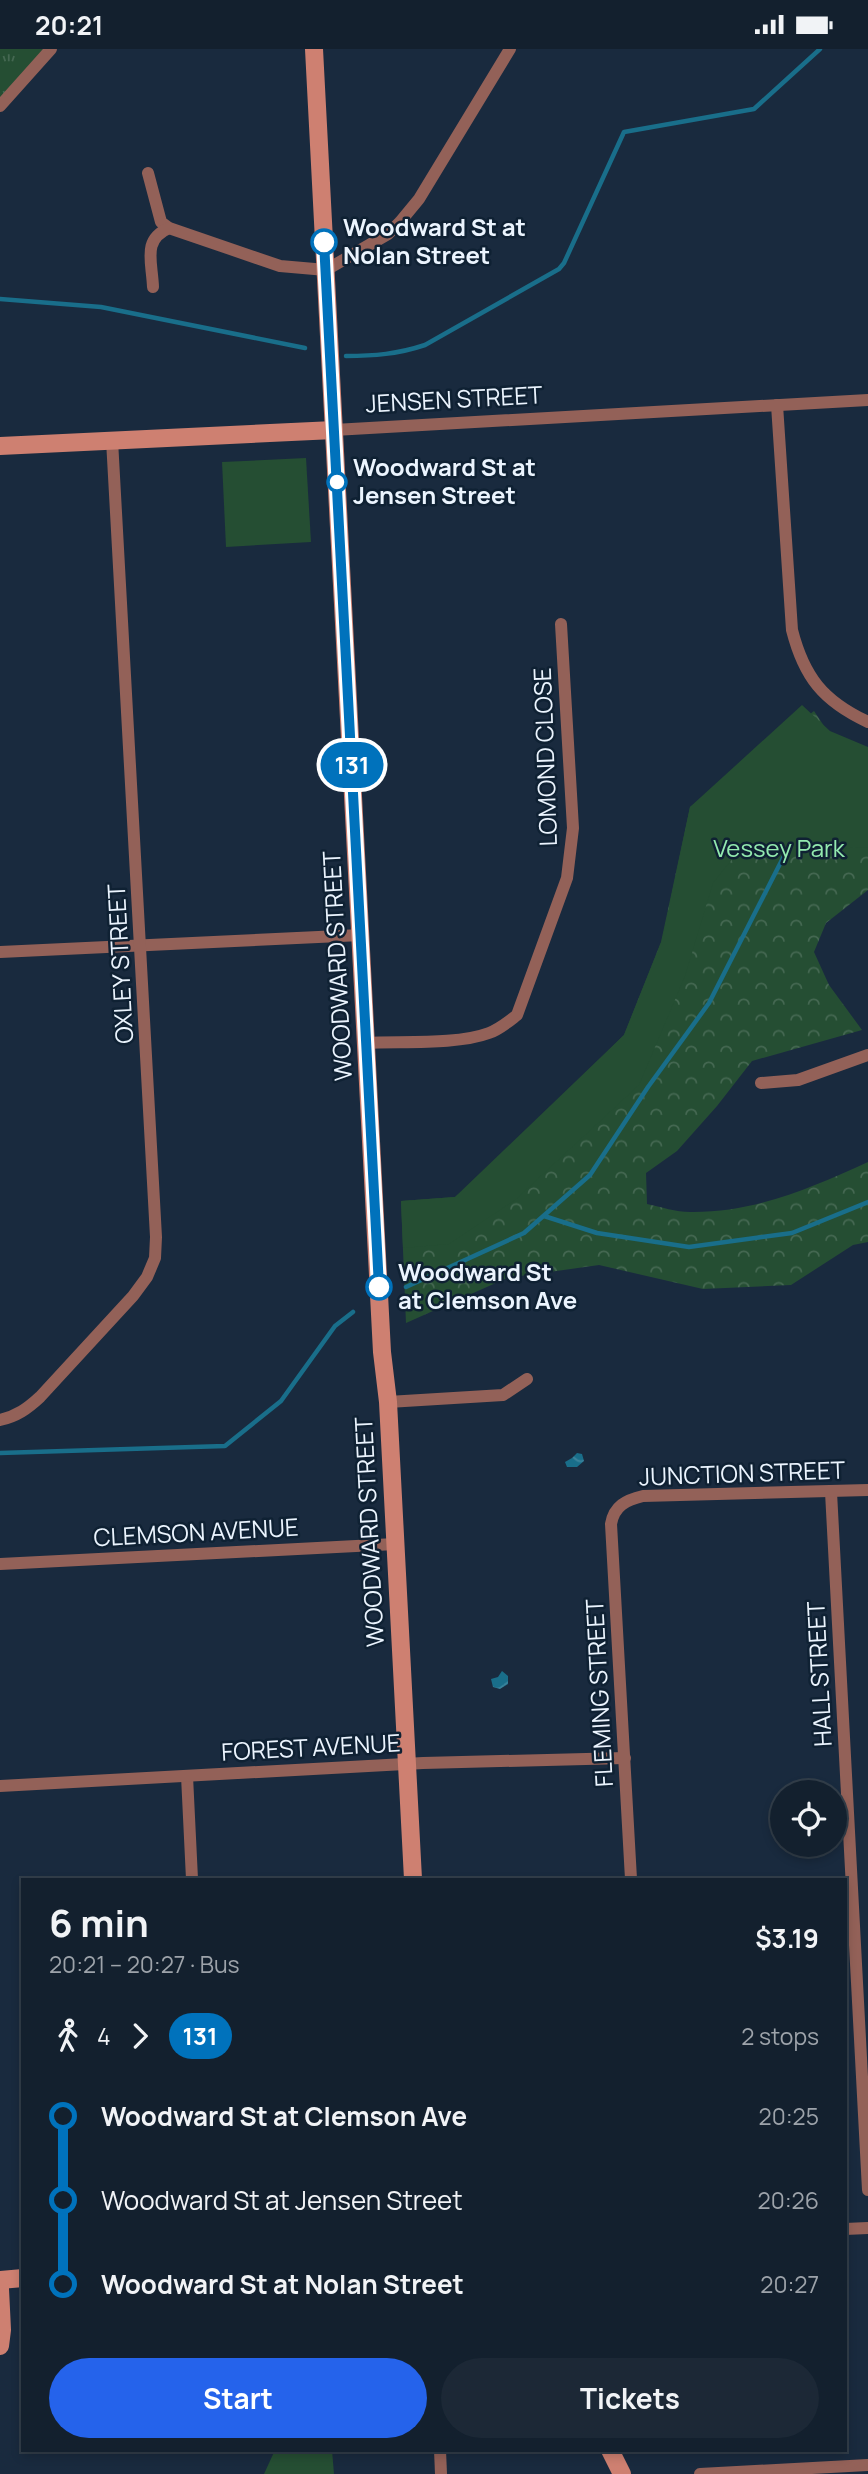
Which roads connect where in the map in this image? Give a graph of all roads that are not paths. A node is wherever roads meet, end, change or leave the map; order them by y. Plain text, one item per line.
1 (51, 49) edge
2 (314, 49) edge
3 (507, 51) edge
4 (0, 106) edge
5 (148, 173) dead end
6 (169, 228) junction
7 (326, 270) junction
8 (153, 287) dead end
9 (868, 400) edge
10 (777, 404) junction
11 (334, 431) junction
12 (112, 440) junction
13 (0, 446) edge
14 (561, 624) dead end
15 (868, 722) edge
16 (361, 935) junction
17 (141, 946) junction
18 (0, 952) edge
19 (366, 1043) junction
20 (868, 1055) edge
21 (761, 1083) dead end
22 (527, 1379) dead end
23 (388, 1402) junction
24 (0, 1420) edge
25 (868, 1490) edge
26 (831, 1492) junction
27 (619, 1505) joint
28 (395, 1545) junction
29 (0, 1564) edge
30 (625, 1758) junction
31 (407, 1764) junction
32 (187, 1776) junction
33 (0, 1786) edge
34 (192, 1878) edge
35 (413, 1878) edge
36 (631, 1878) edge
37 (868, 2190) edge
38 (868, 2228) edge
39 (847, 2229) edge
40 (21, 2266) edge
41 (0, 2267) edge
42 (21, 2278) edge
43 (0, 2280) edge
44 (0, 2289) edge
45 (0, 2346) edge
46 (440, 2452) edge
47 (611, 2452) edge
48 (868, 2465) edge
49 (442, 2474) edge
50 (622, 2474) edge
51 (700, 2474) edge

1 - 4 street
2 - 7 street, WOODWARD STREET
3 - 7 street
5 - 6 street
6 - 7 street
6 - 8 street
7 - 11 street, WOODWARD STREET
9 - 10 street, JENSEN STREET
10 - 11 street, JENSEN STREET
10 - 15 street
11 - 12 street, JENSEN STREET
11 - 16 street, WOODWARD STREET
12 - 13 street, JENSEN STREET
12 - 17 street, OXLEY STREET
14 - 19 street, LOMOND CLOSE
16 - 17 street
16 - 19 street, WOODWARD STREET
17 - 18 street
17 - 24 street, OXLEY STREET
19 - 23 street, WOODWARD STREET
20 - 21 street
22 - 23 street
23 - 28 street, WOODWARD STREET
25 - 26 street, JUNCTION STREET
26 - 27 street, JUNCTION STREET
26 - 37 street, HALL STREET
27 - 30 street, FLEMING STREET
28 - 29 street, CLEMSON AVENUE
28 - 31 street, WOODWARD STREET
30 - 31 street, FOREST AVENUE
30 - 36 street, FLEMING STREET
31 - 32 street, FOREST AVENUE
31 - 35 street, WOODWARD STREET
32 - 33 street, FOREST AVENUE
32 - 34 street
38 - 39 street
40 - 41 street
42 - 43 street
44 - 45 street
46 - 49 street
47 - 50 street
48 - 51 street

